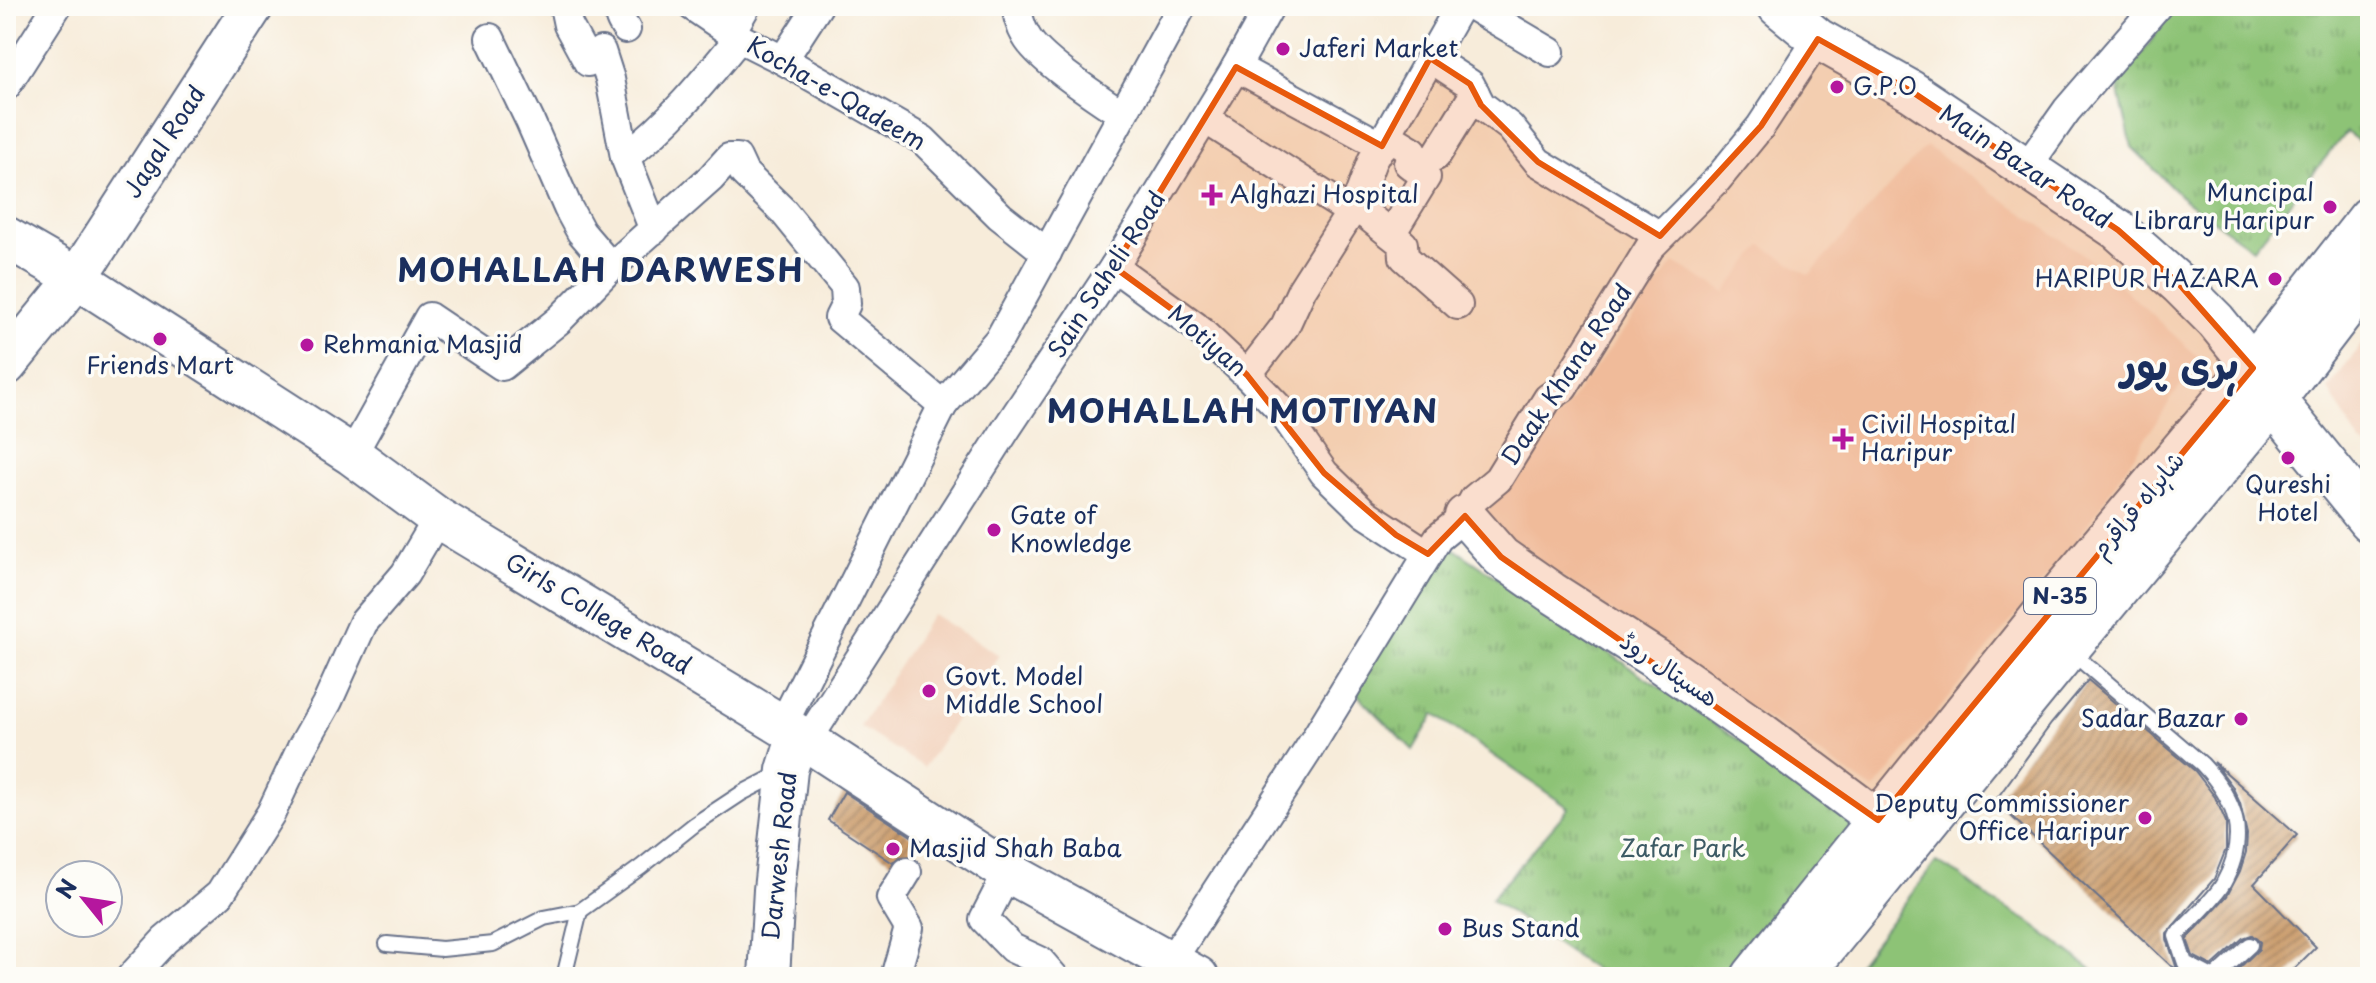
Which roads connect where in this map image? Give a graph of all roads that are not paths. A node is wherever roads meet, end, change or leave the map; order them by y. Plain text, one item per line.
1 (57, 6) edge
2 (253, 6) edge
3 (564, 6) edge
4 (692, 6) edge
5 (746, 6) edge
6 (818, 6) edge
7 (1016, 6) edge
8 (1182, 6) edge
9 (1270, 6) edge
10 (1460, 6) edge
11 (1472, 6) edge
12 (1778, 6) edge
13 (2157, 6) edge
14 (735, 35) junction
15 (490, 38) dead end
16 (1818, 39) junction
17 (1550, 52) dead end
18 (1430, 58) junction
19 (783, 60) junction
20 (1236, 67) junction
21 (6, 86) edge
22 (1475, 93) junction
23 (1122, 114) junction
24 (1205, 119) junction
25 (1385, 141) junction
26 (1436, 156) dead end
27 (625, 157) junction
28 (2026, 168) junction
29 (1351, 212) junction
30 (2370, 219) edge
31 (654, 230) junction
32 (1391, 234) junction
33 (1660, 236) junction
34 (6, 237) edge
35 (1047, 253) junction
36 (611, 267) junction
37 (1114, 267) junction
38 (2370, 273) edge
39 (77, 278) junction
40 (1458, 305) dead end
41 (6, 365) edge
42 (1247, 375) junction
43 (2263, 384) junction
44 (943, 405) junction
45 (352, 455) junction
46 (1465, 516) junction
47 (438, 518) junction
48 (2370, 520) edge
49 (1428, 554) junction
50 (2067, 648) junction
51 (793, 743) junction
52 (1878, 820) junction
53 (907, 872) dead end
54 (1008, 872) junction
55 (580, 911) junction
56 (387, 944) dead end
57 (2250, 945) dead end
58 (1184, 969) edge
59 (1042, 972) edge
60 (131, 977) edge
61 (564, 977) edge
62 (769, 977) edge
63 (895, 977) edge
64 (1754, 977) edge
65 (1799, 977) edge
66 (2214, 977) edge

1 - 21 street
2 - 39 main road, Jagal Road
3 - 27 street
4 - 14 street, Kocha-e-Qadeem
5 - 14 street
6 - 19 street
7 - 23 street
8 - 23 street
9 - 20 street, Sain Saheli Road
10 - 18 street
11 - 17 street
12 - 16 main road, Main Bazar Road
13 - 28 street
14 - 19 street, Kocha-e-Qadeem
14 - 27 street
15 - 36 street
16 - 28 main road, Main Bazar Road
16 - 33 street, Daak Khana Road
18 - 22 street
18 - 25 street
19 - 35 street, Kocha-e-Qadeem
20 - 24 street, Sain Saheli Road
20 - 25 street
22 - 26 street
22 - 33 street
23 - 35 street
24 - 29 street
24 - 37 street, Sain Saheli Road
25 - 29 street
25 - 32 street
27 - 31 street
28 - 43 main road, Main Bazar Road
29 - 32 street
29 - 42 street
30 - 43 highway, شاہراہ قراقرم / N-35
31 - 36 street
31 - 44 street
32 - 40 street
33 - 46 street, Daak Khana Road
34 - 39 main road, Girls College Road
35 - 44 street
36 - 45 street
37 - 42 street, Motiyan
37 - 51 street, Sain Saheli Road
38 - 43 highway, شاہراہ قراقرم / N-35
39 - 41 main road, Jagal Road
39 - 45 main road, Girls College Road
42 - 49 street, Motiyan
43 - 48 highway
43 - 50 highway, شاہراہ قراقرم / N-35
43 - 52 highway, شاہراہ قراقرم / N-35
44 - 51 street
45 - 47 main road, Girls College Road
46 - 49 street, Daak Khana Road
46 - 52 main road, ھسپتال روڈ
47 - 51 main road, Girls College Road
47 - 60 street
49 - 58 street, Daak Khana Road
50 - 65 highway, شاہراہ قراقرم / N-35
50 - 66 lane
51 - 54 main road, Girls College Road
51 - 55 lane
51 - 62 main road, Darwesh Road
52 - 64 highway, شاہراہ قراقرم / N-35
53 - 63 street
54 - 58 main road, Girls College Road
54 - 59 street
55 - 56 lane
55 - 61 lane
57 - 66 lane

